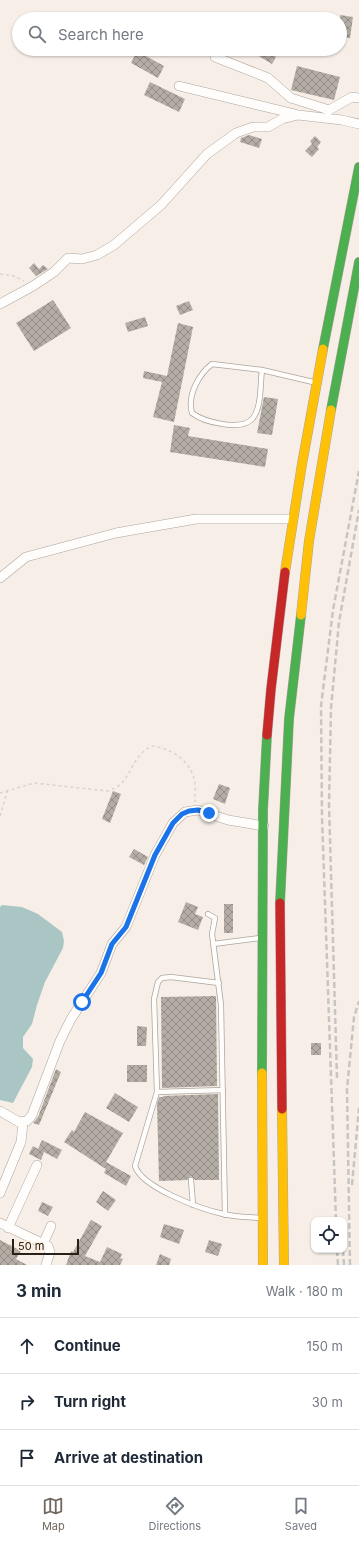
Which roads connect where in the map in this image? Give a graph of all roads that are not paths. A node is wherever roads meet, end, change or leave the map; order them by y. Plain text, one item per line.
1 (214, 57) dead end
2 (179, 86) dead end
3 (359, 98) edge
4 (298, 115) junction
5 (359, 124) edge
6 (359, 167) edge
7 (359, 262) edge
8 (0, 304) edge
9 (262, 370) junction
10 (316, 383) junction
11 (293, 519) junction
12 (0, 578) edge
13 (264, 826) junction
14 (208, 914) dead end
15 (262, 938) junction
16 (212, 944) junction
17 (219, 983) junction
18 (224, 1090) junction
19 (156, 1092) junction
20 (0, 1111) edge
21 (23, 1123) junction
22 (37, 1165) dead end
23 (191, 1180) dead end
24 (0, 1193) edge
25 (193, 1205) junction
26 (225, 1215) junction
27 (263, 1218) junction
28 (4, 1226) edge
29 (51, 1226) dead end
30 (43, 1244) junction
31 (46, 1265) edge
32 (263, 1265) edge
33 (284, 1265) edge

1 - 3 street
2 - 4 street
4 - 5 street
4 - 8 street
6 - 10 highway
7 - 33 highway
9 - 9 lane
9 - 10 lane
10 - 11 highway
11 - 12 street
11 - 13 highway
13 - 15 highway
13 - 21 street
14 - 16 lane
15 - 16 lane
15 - 27 highway
16 - 17 lane
17 - 18 lane
17 - 19 lane
18 - 19 lane
18 - 26 lane
19 - 25 lane
20 - 21 street
21 - 24 street
22 - 28 street
23 - 25 lane
25 - 26 lane
26 - 27 lane
27 - 32 highway
28 - 30 street
29 - 30 street
30 - 31 street

